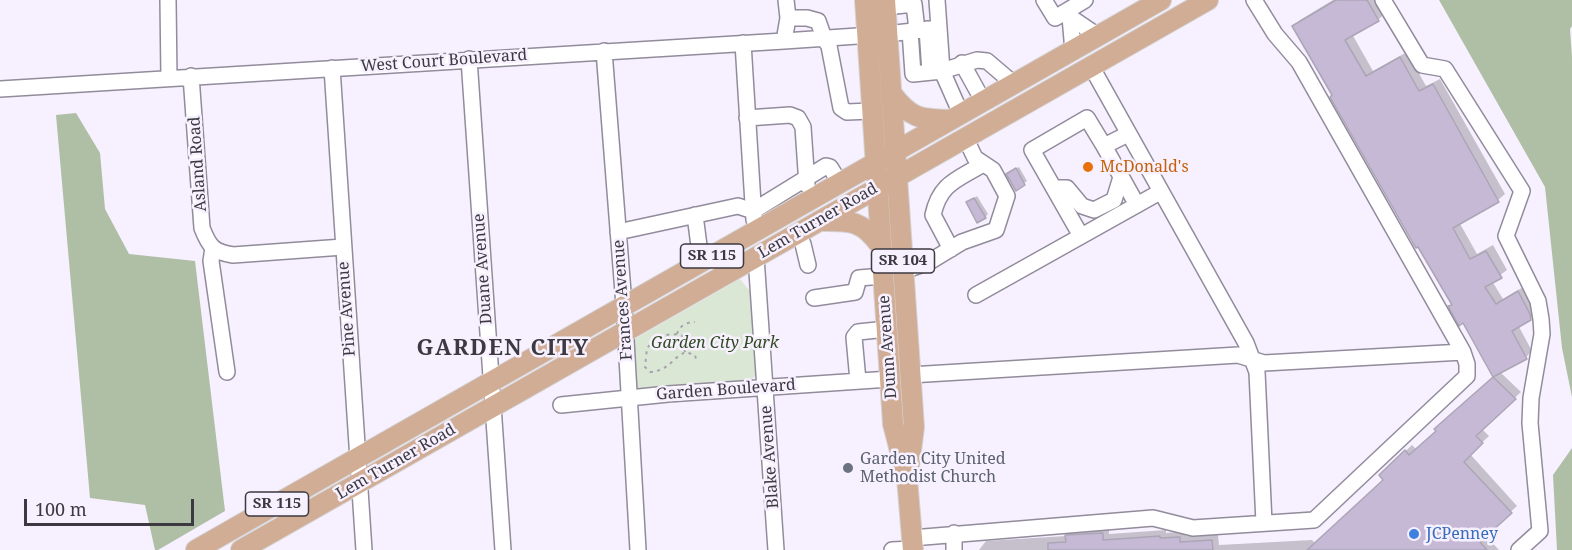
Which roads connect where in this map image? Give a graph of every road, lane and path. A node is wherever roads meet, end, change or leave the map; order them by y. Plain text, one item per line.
1 (168, 0) edge
2 (786, 0) edge
3 (865, 0) edge
4 (937, 0) edge
5 (1044, 0) edge
6 (1085, 0) edge
7 (1161, 0) edge
8 (1208, 0) edge
9 (1254, 0) edge
10 (1383, 0) edge
11 (885, 3) edge
12 (1068, 14) junction
13 (788, 18) junction
14 (923, 30) junction
15 (887, 34) junction
16 (866, 35) junction
17 (1098, 36) junction
18 (824, 38) junction
19 (784, 41) junction
20 (742, 43) junction
21 (604, 51) junction
22 (1073, 51) junction
23 (469, 59) junction
24 (962, 63) junction
25 (1091, 66) junction
26 (332, 68) junction
27 (936, 71) junction
28 (191, 76) junction
29 (169, 78) junction
30 (1014, 84) junction
31 (0, 88) edge
32 (892, 94) junction
33 (983, 101) junction
34 (871, 111) junction
35 (956, 117) junction
36 (747, 118) junction
37 (1128, 134) junction
38 (965, 137) junction
39 (1104, 146) junction
40 (896, 151) junction
41 (874, 164) junction
42 (983, 164) junction
43 (898, 176) junction
44 (1121, 177) junction
45 (805, 178) junction
46 (840, 183) junction
47 (876, 188) junction
48 (1053, 188) junction
49 (1160, 192) junction
50 (810, 200) junction
51 (1137, 205) junction
52 (753, 211) junction
53 (695, 215) junction
54 (819, 221) junction
55 (618, 232) junction
56 (755, 232) junction
57 (797, 233) junction
58 (1081, 236) junction
59 (880, 245) junction
60 (343, 247) junction
61 (213, 249) junction
62 (951, 249) junction
63 (756, 257) junction
64 (704, 260) junction
65 (808, 265) dead end
66 (904, 271) junction
67 (883, 276) junction
68 (976, 295) dead end
69 (814, 298) dead end
70 (624, 305) junction
71 (683, 319) dead end
72 (695, 322) dead end
73 (685, 324) junction
74 (886, 329) junction
75 (626, 331) junction
76 (676, 334) junction
77 (687, 352) junction
78 (1463, 352) junction
79 (688, 358) dead end
80 (1251, 359) junction
81 (697, 363) dead end
82 (227, 372) dead end
83 (910, 375) junction
84 (890, 379) junction
85 (858, 381) junction
86 (491, 382) junction
87 (766, 388) junction
88 (629, 398) junction
89 (561, 405) dead end
90 (492, 407) junction
91 (358, 458) junction
92 (907, 478) junction
93 (359, 483) junction
94 (1264, 524) junction
95 (954, 533) junction
96 (912, 545) edge
97 (196, 550) edge
98 (241, 550) edge
99 (364, 550) edge
100 (503, 550) edge
101 (638, 550) edge
102 (776, 550) edge
103 (892, 550) edge
104 (954, 550) edge
105 (1519, 550) edge

1 - 29 street
2 - 13 street
3 - 16 main road, Dunn Avenue / SR 104
4 - 14 street
5 - 12 street
6 - 12 street
7 - 17 main road, Lem Turner Road / SR 115
8 - 25 main road, Lem Turner Road / SR 115
9 - 78 street
10 - 105 street
11 - 14 street
11 - 15 main road, Dunn Avenue / SR 104
12 - 17 street
12 - 22 street
13 - 18 street
13 - 19 street
14 - 15 street, West Court Boulevard
14 - 27 street
14 - 27 street
15 - 16 street, West Court Boulevard
15 - 32 main road, Dunn Avenue / SR 104
16 - 18 street, West Court Boulevard
16 - 34 main road, Dunn Avenue / SR 104
17 - 22 main road, Lem Turner Road / SR 115
18 - 19 street, West Court Boulevard
18 - 34 street
19 - 20 street, West Court Boulevard
20 - 21 street, West Court Boulevard
20 - 36 street
21 - 23 street, West Court Boulevard
21 - 55 street, Frances Avenue
22 - 30 main road, Lem Turner Road / SR 115
23 - 26 street, West Court Boulevard
23 - 86 street, Duane Avenue
24 - 27 street
24 - 30 street
24 - 33 street
25 - 37 street
25 - 38 main road, Lem Turner Road / SR 115
26 - 28 street, West Court Boulevard
26 - 60 street, Pine Avenue
27 - 35 street
28 - 29 street, West Court Boulevard
28 - 61 street, Asland Road
29 - 31 street, West Court Boulevard
30 - 33 main road, Lem Turner Road / SR 115
32 - 35 main road
32 - 40 main road, Dunn Avenue / SR 104
33 - 35 main road, Lem Turner Road / SR 115
34 - 41 main road, Dunn Avenue / SR 104
35 - 40 main road, Lem Turner Road / SR 115
36 - 45 street
36 - 52 street
37 - 39 street
37 - 49 street
38 - 42 street
38 - 43 main road, Lem Turner Road / SR 115
39 - 44 street
39 - 48 street
40 - 41 main road, Lem Turner Road / SR 115
40 - 43 main road, Dunn Avenue / SR 104
41 - 46 main road, Lem Turner Road / SR 115
41 - 47 main road, Dunn Avenue / SR 104
42 - 62 street
42 - 62 street
43 - 47 main road, Lem Turner Road / SR 115
43 - 66 main road, Dunn Avenue / SR 104
44 - 48 street
44 - 51 street
45 - 46 street
45 - 50 street
45 - 52 street
46 - 50 main road, Lem Turner Road / SR 115
47 - 54 main road, Lem Turner Road / SR 115
47 - 59 main road, Dunn Avenue / SR 104
48 - 58 street
49 - 51 street
49 - 80 street
50 - 56 main road, Lem Turner Road / SR 115
51 - 58 street
52 - 53 street
52 - 56 street
53 - 55 street
53 - 64 street
54 - 57 main road, Lem Turner Road / SR 115
54 - 59 main road
55 - 70 street, Frances Avenue
56 - 64 main road, Lem Turner Road / SR 115
57 - 63 main road, Lem Turner Road / SR 115
57 - 65 street
58 - 68 street
59 - 67 main road, Dunn Avenue / SR 104
60 - 61 street
60 - 91 street, Pine Avenue
61 - 82 street, Asland Road
62 - 66 street
63 - 75 main road, Lem Turner Road / SR 115
63 - 87 street, Blake Avenue
64 - 70 main road, Lem Turner Road / SR 115
66 - 83 main road, Dunn Avenue / SR 104
67 - 69 street
67 - 74 main road, Dunn Avenue / SR 104
70 - 75 street, Frances Avenue
70 - 86 main road, Lem Turner Road / SR 115
71 - 73 path
72 - 73 path
73 - 76 path
74 - 84 main road, Dunn Avenue / SR 104
74 - 85 street
75 - 88 street, Frances Avenue
75 - 90 main road, Lem Turner Road / SR 115
76 - 77 path
76 - 77 path
77 - 79 path
77 - 81 path
78 - 80 street
78 - 94 street
80 - 83 street
80 - 94 street
83 - 92 main road, Dunn Avenue / SR 104
84 - 85 street, Garden Boulevard
84 - 92 main road, Dunn Avenue / SR 104
85 - 87 street, Garden Boulevard
86 - 90 street, Duane Avenue
86 - 91 main road, Lem Turner Road / SR 115
87 - 88 street, Garden Boulevard
87 - 102 street, Blake Avenue
88 - 89 street, Garden Boulevard
88 - 101 street, Frances Avenue
90 - 93 main road, Lem Turner Road / SR 115
90 - 100 street, Duane Avenue
91 - 93 street, Pine Avenue
91 - 97 main road, Lem Turner Road / SR 115
92 - 96 main road, Dunn Avenue / SR 104
93 - 98 main road, Lem Turner Road / SR 115
93 - 99 street, Pine Avenue
94 - 95 street
95 - 96 street
95 - 104 street
96 - 103 street

